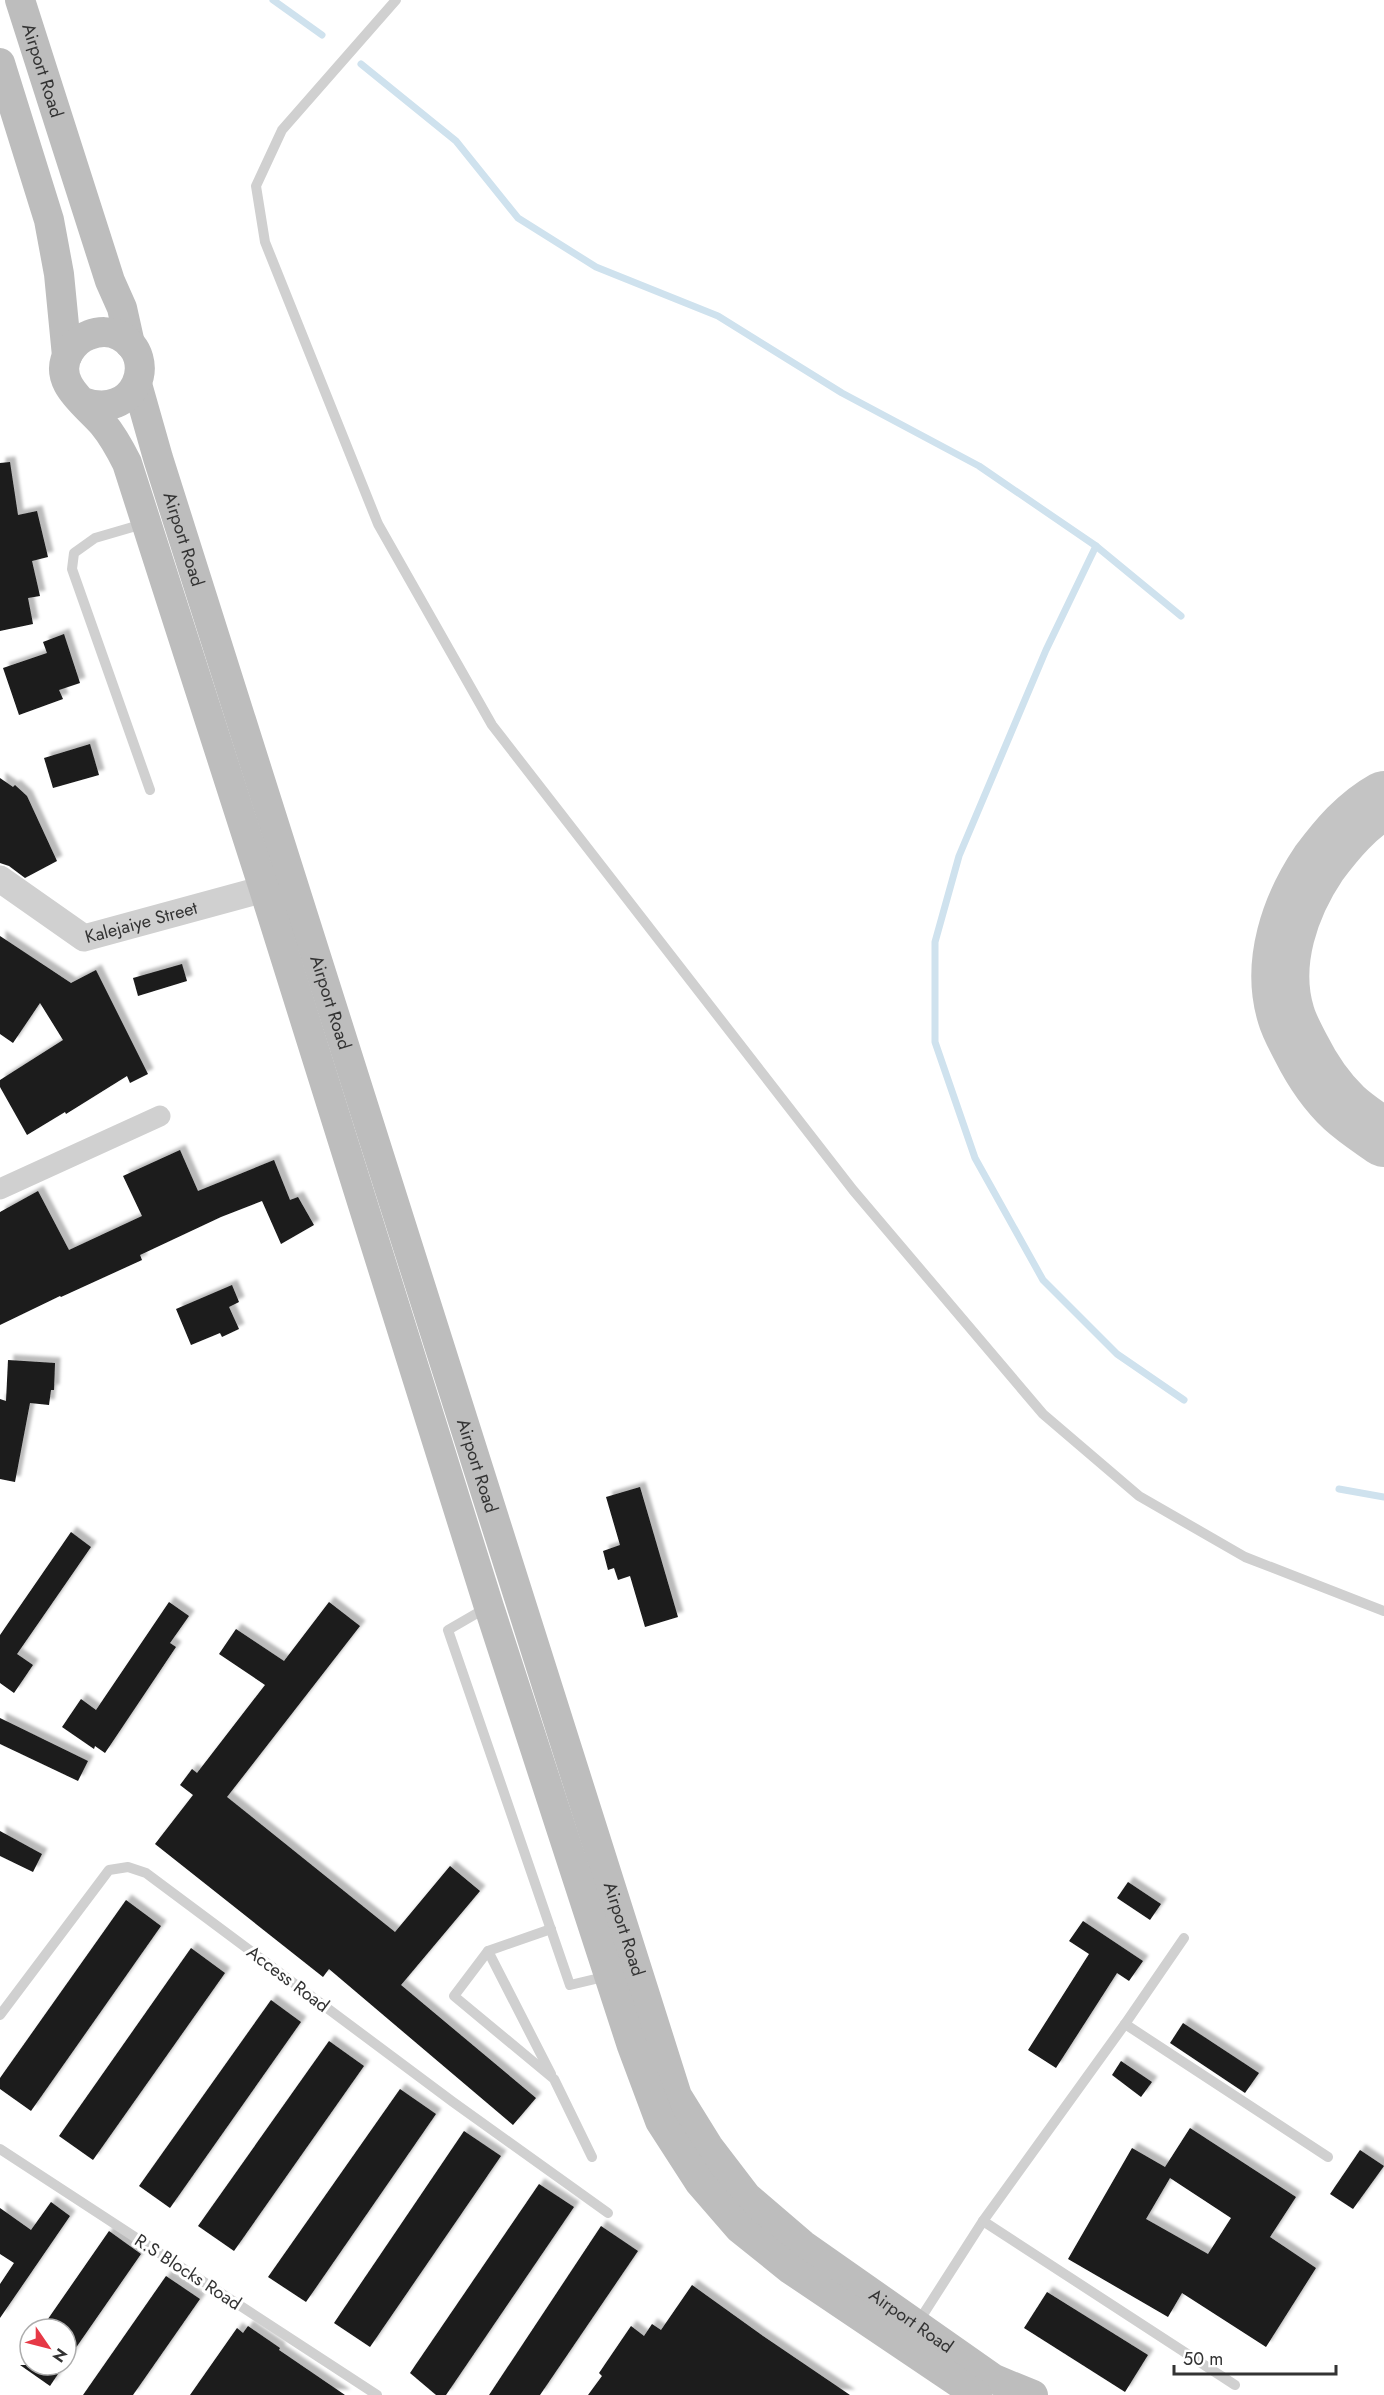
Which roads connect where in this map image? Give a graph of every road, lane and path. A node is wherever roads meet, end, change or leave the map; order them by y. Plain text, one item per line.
1 (20, 0) edge
2 (396, 0) edge
3 (0, 63) edge
4 (130, 344) junction
5 (67, 356) junction
6 (137, 384) junction
7 (83, 402) junction
8 (146, 523) junction
9 (150, 790) dead end
10 (0, 879) edge
11 (264, 888) junction
12 (159, 1116) dead end
13 (0, 1189) edge
14 (489, 1606) junction
15 (1384, 1611) edge
16 (551, 1929) junction
17 (1184, 1938) dead end
18 (488, 1951) junction
19 (610, 1976) junction
20 (0, 2015) edge
21 (1125, 2024) junction
22 (554, 2079) junction
23 (0, 2150) edge
24 (592, 2157) dead end
25 (1328, 2157) dead end
26 (608, 2213) dead end
27 (983, 2221) junction
28 (917, 2324) junction
29 (1236, 2385) dead end
30 (377, 2395) edge
31 (977, 2395) edge
32 (1033, 2395) edge

1 - 4 main road, Airport Road
2 - 15 lane
3 - 5 main road
4 - 5 main road
4 - 6 main road
5 - 7 main road
6 - 7 main road
6 - 28 main road, Airport Road
7 - 8 main road, Airport Road
8 - 9 lane
8 - 11 main road, Airport Road
10 - 11 street, Kalejaiye Street
11 - 14 main road, Airport Road
12 - 13 street
14 - 16 lane
14 - 19 main road, Airport Road
16 - 18 lane
16 - 19 lane
17 - 21 lane
18 - 22 lane
18 - 22 lane
19 - 31 main road, Airport Road
20 - 26 lane, Access Road
21 - 25 lane
21 - 27 lane
22 - 24 lane
23 - 30 lane, R.S Blocks Road
27 - 28 lane
27 - 29 lane
28 - 32 main road, Airport Road

